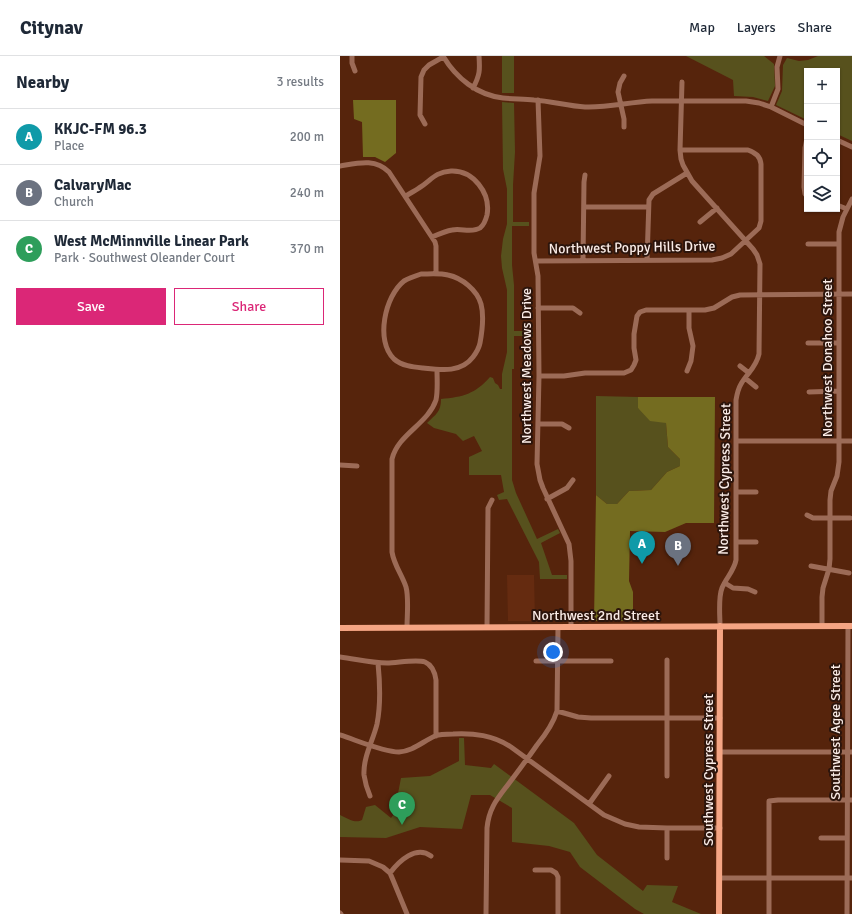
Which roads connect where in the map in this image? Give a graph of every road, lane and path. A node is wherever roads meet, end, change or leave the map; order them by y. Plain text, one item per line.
1 (352, 56) edge
2 (443, 56) edge
3 (479, 56) edge
4 (780, 56) edge
5 (355, 71) dead end
6 (624, 76) dead end
7 (682, 82) dead end
8 (474, 88) junction
9 (538, 100) junction
10 (682, 101) junction
11 (620, 104) junction
12 (771, 107) junction
13 (425, 124) dead end
14 (804, 124) edge
15 (624, 127) dead end
16 (807, 140) edge
17 (840, 141) edge
18 (852, 147) edge
19 (680, 150) junction
20 (340, 166) edge
21 (687, 173) junction
22 (585, 175) dead end
23 (804, 176) edge
24 (406, 196) junction
25 (852, 199) edge
26 (840, 206) edge
27 (584, 207) junction
28 (648, 207) junction
29 (717, 208) junction
30 (847, 210) junction
31 (700, 222) dead end
32 (432, 237) junction
33 (746, 240) junction
34 (808, 244) dead end
35 (838, 244) junction
36 (583, 260) junction
37 (647, 260) junction
38 (536, 261) junction
39 (436, 274) junction
40 (760, 294) junction
41 (839, 294) junction
42 (852, 294) edge
43 (538, 308) junction
44 (689, 310) junction
45 (580, 313) dead end
46 (808, 343) dead end
47 (839, 343) junction
48 (740, 366) dead end
49 (437, 370) junction
50 (687, 371) dead end
51 (750, 373) junction
52 (539, 376) junction
53 (745, 378) junction
54 (756, 387) dead end
55 (809, 392) dead end
56 (839, 392) junction
57 (538, 424) junction
58 (569, 428) dead end
59 (736, 440) junction
60 (838, 441) junction
61 (852, 441) edge
62 (340, 465) edge
63 (357, 466) dead end
64 (573, 480) dead end
65 (736, 492) junction
66 (756, 492) dead end
67 (547, 499) junction
68 (492, 500) dead end
69 (807, 515) dead end
70 (830, 518) junction
71 (850, 518) dead end
72 (736, 542) junction
73 (756, 542) dead end
74 (811, 566) dead end
75 (829, 569) junction
76 (849, 573) dead end
77 (725, 583) junction
78 (755, 592) dead end
79 (720, 626) junction
80 (822, 626) junction
81 (850, 626) edge
82 (487, 627) junction
83 (558, 627) junction
84 (571, 627) junction
85 (340, 628) edge
86 (407, 628) junction
87 (340, 657) edge
88 (667, 660) dead end
89 (536, 661) dead end
90 (558, 661) junction
91 (611, 661) dead end
92 (378, 663) junction
93 (850, 710) edge
94 (557, 711) junction
95 (667, 718) junction
96 (720, 718) junction
97 (340, 735) edge
98 (436, 736) junction
99 (371, 745) junction
100 (720, 752) junction
101 (850, 752) edge
102 (528, 758) junction
103 (609, 776) dead end
104 (667, 776) dead end
105 (370, 796) dead end
106 (850, 800) edge
107 (589, 804) junction
108 (667, 828) junction
109 (720, 828) junction
110 (821, 838) dead end
111 (847, 838) junction
112 (431, 856) dead end
113 (667, 858) dead end
114 (340, 860) edge
115 (535, 870) dead end
116 (390, 872) junction
117 (720, 878) junction
118 (768, 878) junction
119 (849, 878) edge
120 (407, 914) edge
121 (486, 914) edge
122 (558, 914) edge
123 (720, 914) edge
124 (768, 914) edge
125 (847, 914) edge

1 - 5 street
2 - 8 street
2 - 13 street
3 - 8 street
4 - 12 street
6 - 11 street
7 - 10 street, Northwest Cypress Street
8 - 9 street
9 - 11 street
9 - 38 street, Northwest Meadows Drive
10 - 11 street
10 - 12 street
10 - 19 street, Northwest Cypress Street
11 - 15 street
12 - 14 street
16 - 23 street
17 - 18 street
19 - 21 street, Northwest Cypress Street
19 - 33 street, Northwest Poppy Hills Drive
20 - 24 street
21 - 28 street
21 - 29 street, Northwest Cypress Street
22 - 27 street
24 - 32 street
24 - 32 street
25 - 30 street, Northwest Donahoo Street
26 - 30 street
27 - 28 street
27 - 36 street
28 - 37 street
29 - 31 street
29 - 33 street, Northwest Cypress Street
30 - 35 street, Northwest Donahoo Street
32 - 39 street
33 - 37 street, Northwest Poppy Hills Drive
33 - 40 street, Northwest Cypress Street
34 - 35 street
35 - 41 street, Northwest Donahoo Street
36 - 37 street, Northwest Poppy Hills Drive
36 - 38 street, Northwest Poppy Hills Drive
38 - 43 street, Northwest Meadows Drive
39 - 49 street
39 - 49 street
40 - 41 street
40 - 44 street
40 - 51 street, Northwest Cypress Street
41 - 42 street
41 - 47 street, Northwest Donahoo Street
43 - 45 street
43 - 52 street, Northwest Meadows Drive
44 - 50 street
44 - 52 street
46 - 47 street
47 - 56 street, Northwest Donahoo Street
48 - 51 street
49 - 86 street
51 - 53 street, Northwest Cypress Street
52 - 57 street, Northwest Meadows Drive
53 - 54 street
53 - 59 street, Northwest Cypress Street
55 - 56 street
56 - 60 street, Northwest Donahoo Street
57 - 58 street
57 - 67 street, Northwest Meadows Drive
59 - 60 street
59 - 65 street, Northwest Cypress Street
60 - 61 street
60 - 70 street, Northwest Donahoo Street
62 - 63 street
64 - 67 street
65 - 66 street
65 - 72 street, Northwest Cypress Street
67 - 84 street, Northwest Meadows Drive
68 - 82 street
69 - 70 street
70 - 71 street
70 - 75 street, Northwest Donahoo Street
72 - 73 street
72 - 77 street, Northwest Cypress Street
74 - 75 street
75 - 76 street
75 - 80 street, Northwest Donahoo Street
77 - 78 street
77 - 79 street, Northwest Cypress Street
79 - 80 main road, Northwest 2nd Street
79 - 84 main road, Northwest 2nd Street
79 - 96 main road, Southwest Cypress Street
80 - 81 main road, Northwest 2nd Street
81 - 93 street, Southwest Agee Street
82 - 83 main road, Northwest 2nd Street
82 - 86 main road, Northwest 2nd Street
83 - 84 main road, Northwest 2nd Street
83 - 90 street
85 - 86 main road, Northwest 2nd Street
87 - 92 street
88 - 95 street
89 - 90 street
90 - 91 street
90 - 94 street
92 - 98 street
92 - 99 street
93 - 101 street, Southwest Agee Street
94 - 95 street
94 - 102 street
95 - 96 street
95 - 104 street
96 - 100 main road, Southwest Cypress Street
97 - 99 street
98 - 99 street
98 - 102 street
99 - 105 street
100 - 101 street
100 - 109 main road, Southwest Cypress Street
101 - 106 street, Southwest Agee Street
102 - 107 street
102 - 121 street
103 - 107 street
106 - 111 street, Southwest Agee Street
106 - 118 street
107 - 108 street
108 - 109 street
108 - 113 street
109 - 117 main road, Southwest Cypress Street
110 - 111 street
111 - 119 street, Southwest Agee Street
112 - 116 street
114 - 116 street
115 - 122 street
116 - 120 street
117 - 118 street
117 - 123 main road, Southwest Cypress Street
118 - 119 street
118 - 124 street
119 - 125 street, Southwest Agee Street

